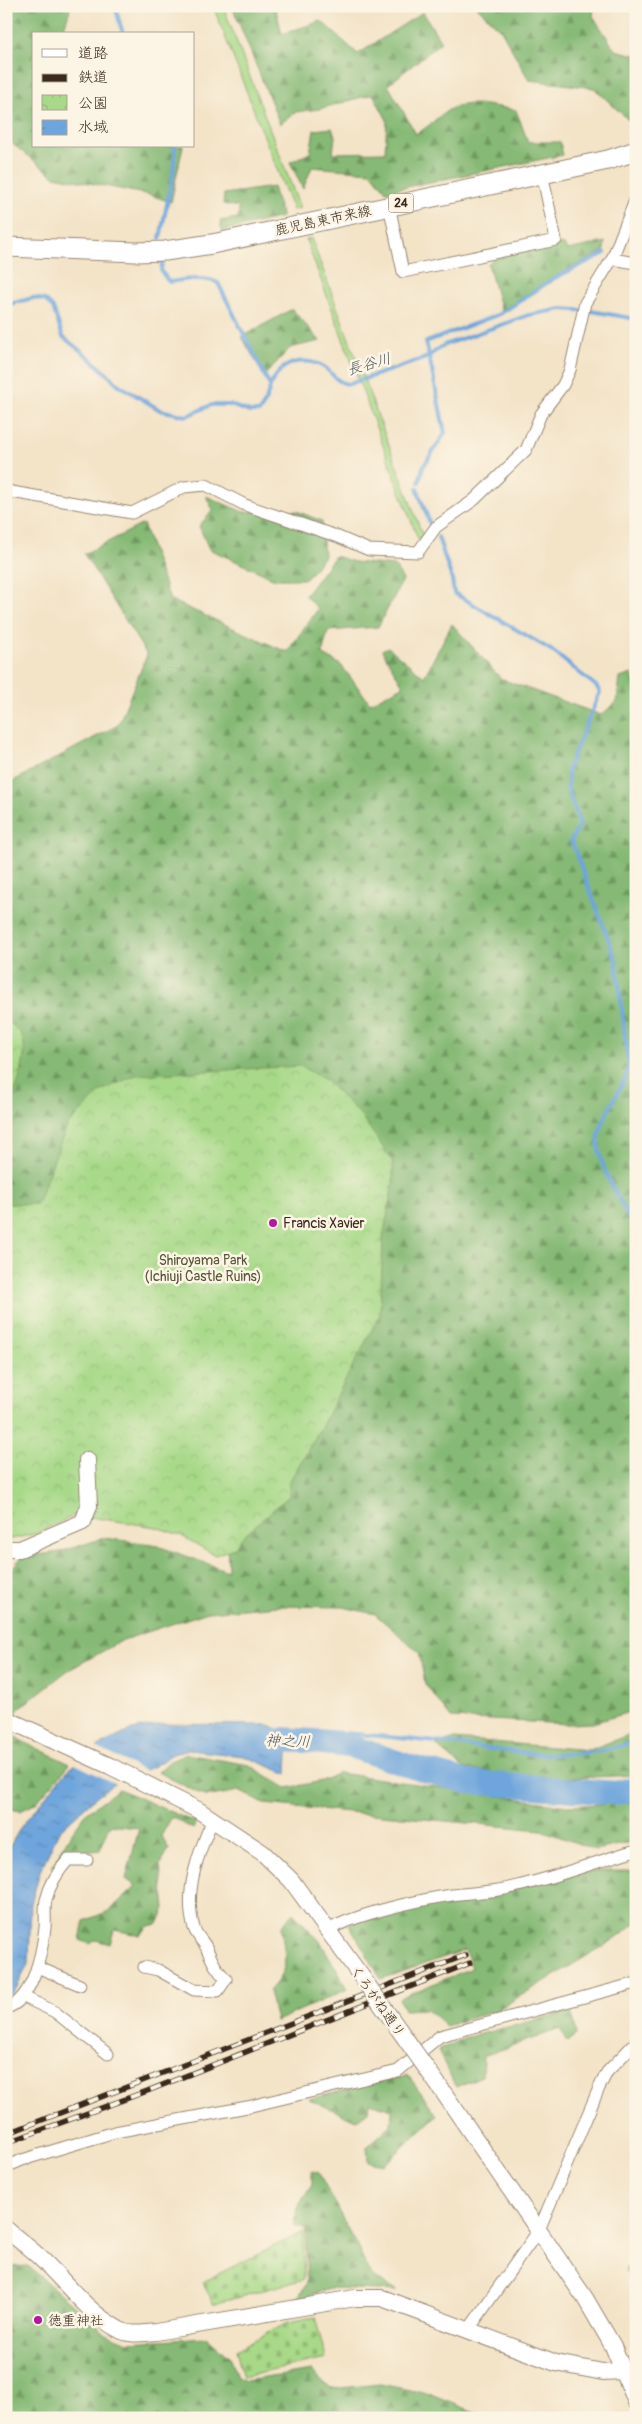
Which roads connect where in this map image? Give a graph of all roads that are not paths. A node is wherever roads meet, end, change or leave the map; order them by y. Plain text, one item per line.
1 (636, 151) edge
2 (542, 173) junction
3 (636, 198) edge
4 (389, 205) junction
5 (6, 247) edge
6 (612, 259) junction
7 (636, 263) edge
8 (6, 491) edge
9 (87, 1460) dead end
10 (6, 1549) edge
11 (6, 1719) edge
12 (213, 1819) junction
13 (636, 1850) edge
14 (87, 1860) dead end
15 (328, 1930) junction
16 (144, 1966) dead end
17 (37, 1968) junction
18 (636, 1983) edge
19 (80, 1984) dead end
20 (24, 1997) junction
21 (6, 2008) edge
22 (636, 2042) edge
23 (108, 2054) dead end
24 (6, 2167) edge
25 (6, 2229) edge
26 (539, 2230) junction
27 (469, 2329) junction
28 (636, 2343) edge
29 (636, 2347) edge
30 (629, 2369) edge
31 (636, 2402) edge

1 - 2 main road, 鹿児島東市来線 / 24
2 - 4 main road, 鹿児島東市来線 / 24
2 - 4 street
3 - 6 street
4 - 5 main road, 鹿児島東市来線 / 24
6 - 7 street
6 - 8 street
9 - 10 street
11 - 12 street, くろがね通り
12 - 15 street, くろがね通り
12 - 16 street
13 - 15 street
14 - 17 street
15 - 26 street, くろがね通り, bridge
17 - 19 street
17 - 20 street
18 - 24 street
20 - 21 street
20 - 23 street
22 - 26 street
25 - 27 street
26 - 27 street
26 - 30 street, くろがね通り
27 - 30 street
28 - 29 street
30 - 31 street, くろがね通り

